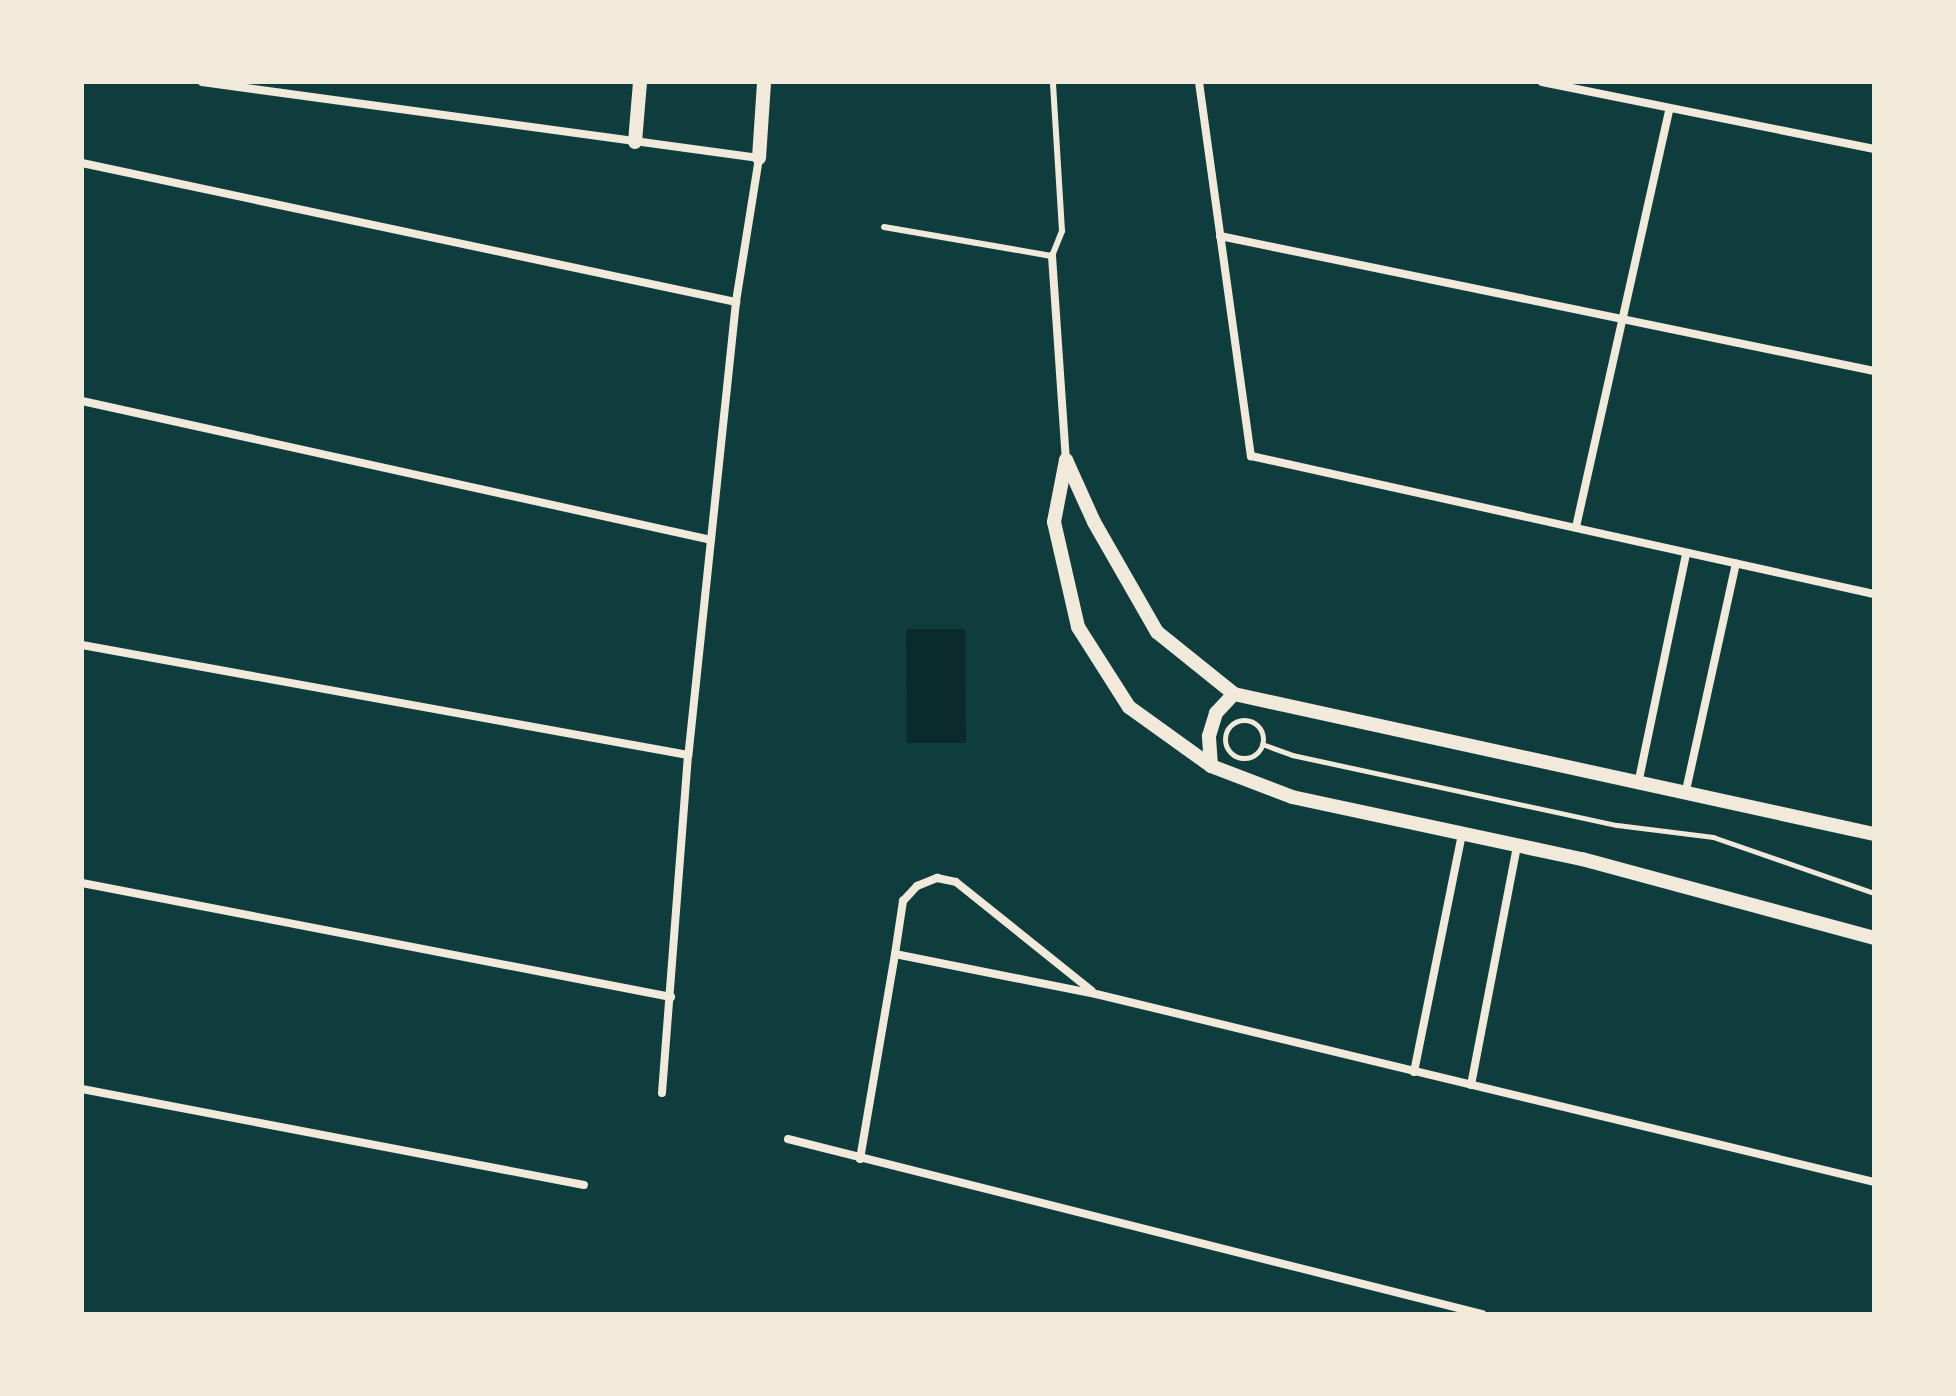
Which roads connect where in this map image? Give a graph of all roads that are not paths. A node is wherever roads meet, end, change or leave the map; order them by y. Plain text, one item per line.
1 (202, 82) edge
2 (640, 82) edge
3 (764, 82) edge
4 (1053, 82) edge
5 (1199, 82) edge
6 (1542, 82) edge
7 (1670, 108) junction
8 (635, 142) junction
9 (1874, 149) edge
10 (759, 158) junction
11 (82, 163) edge
12 (884, 227) dead end
13 (1220, 236) junction
14 (1052, 256) junction
15 (736, 302) junction
16 (1622, 319) junction
17 (1874, 371) edge
18 (82, 401) edge
19 (1066, 460) junction
20 (1576, 527) junction
21 (711, 540) junction
22 (1686, 554) junction
23 (1736, 564) junction
24 (1874, 594) edge
25 (82, 645) edge
26 (1234, 694) junction
27 (688, 755) junction
28 (1211, 766) junction
29 (1638, 785) junction
30 (1685, 795) junction
31 (1462, 833) junction
32 (1874, 834) edge
33 (1517, 846) junction
34 (82, 883) edge
35 (1874, 938) edge
36 (895, 954) junction
37 (1096, 994) junction
38 (671, 997) junction
39 (1414, 1072) junction
40 (1471, 1085) junction
41 (82, 1089) edge
42 (662, 1093) dead end
43 (788, 1139) dead end
44 (860, 1159) junction
45 (1874, 1182) edge
46 (584, 1185) dead end
47 (1482, 1314) edge

1 - 8 street
2 - 8 street
3 - 10 street
4 - 14 lane
5 - 13 street
6 - 7 street
7 - 9 street
7 - 16 street
8 - 10 street
10 - 15 street
11 - 15 street
12 - 14 lane
13 - 16 street
13 - 20 street
14 - 19 street
15 - 21 street
16 - 17 street
16 - 20 street
18 - 21 street
19 - 26 street
19 - 28 street
20 - 22 street
21 - 27 street
22 - 23 street
22 - 29 street
23 - 24 street
23 - 30 street
25 - 27 street
26 - 28 street
26 - 29 street
27 - 38 street
28 - 31 street
29 - 30 street
30 - 32 street
31 - 33 street
31 - 39 street
33 - 35 street
33 - 40 street
34 - 38 street
36 - 37 street
36 - 37 street
36 - 44 street
37 - 39 street
38 - 42 street
39 - 40 street
40 - 45 street
41 - 46 street
43 - 44 street
44 - 47 street

